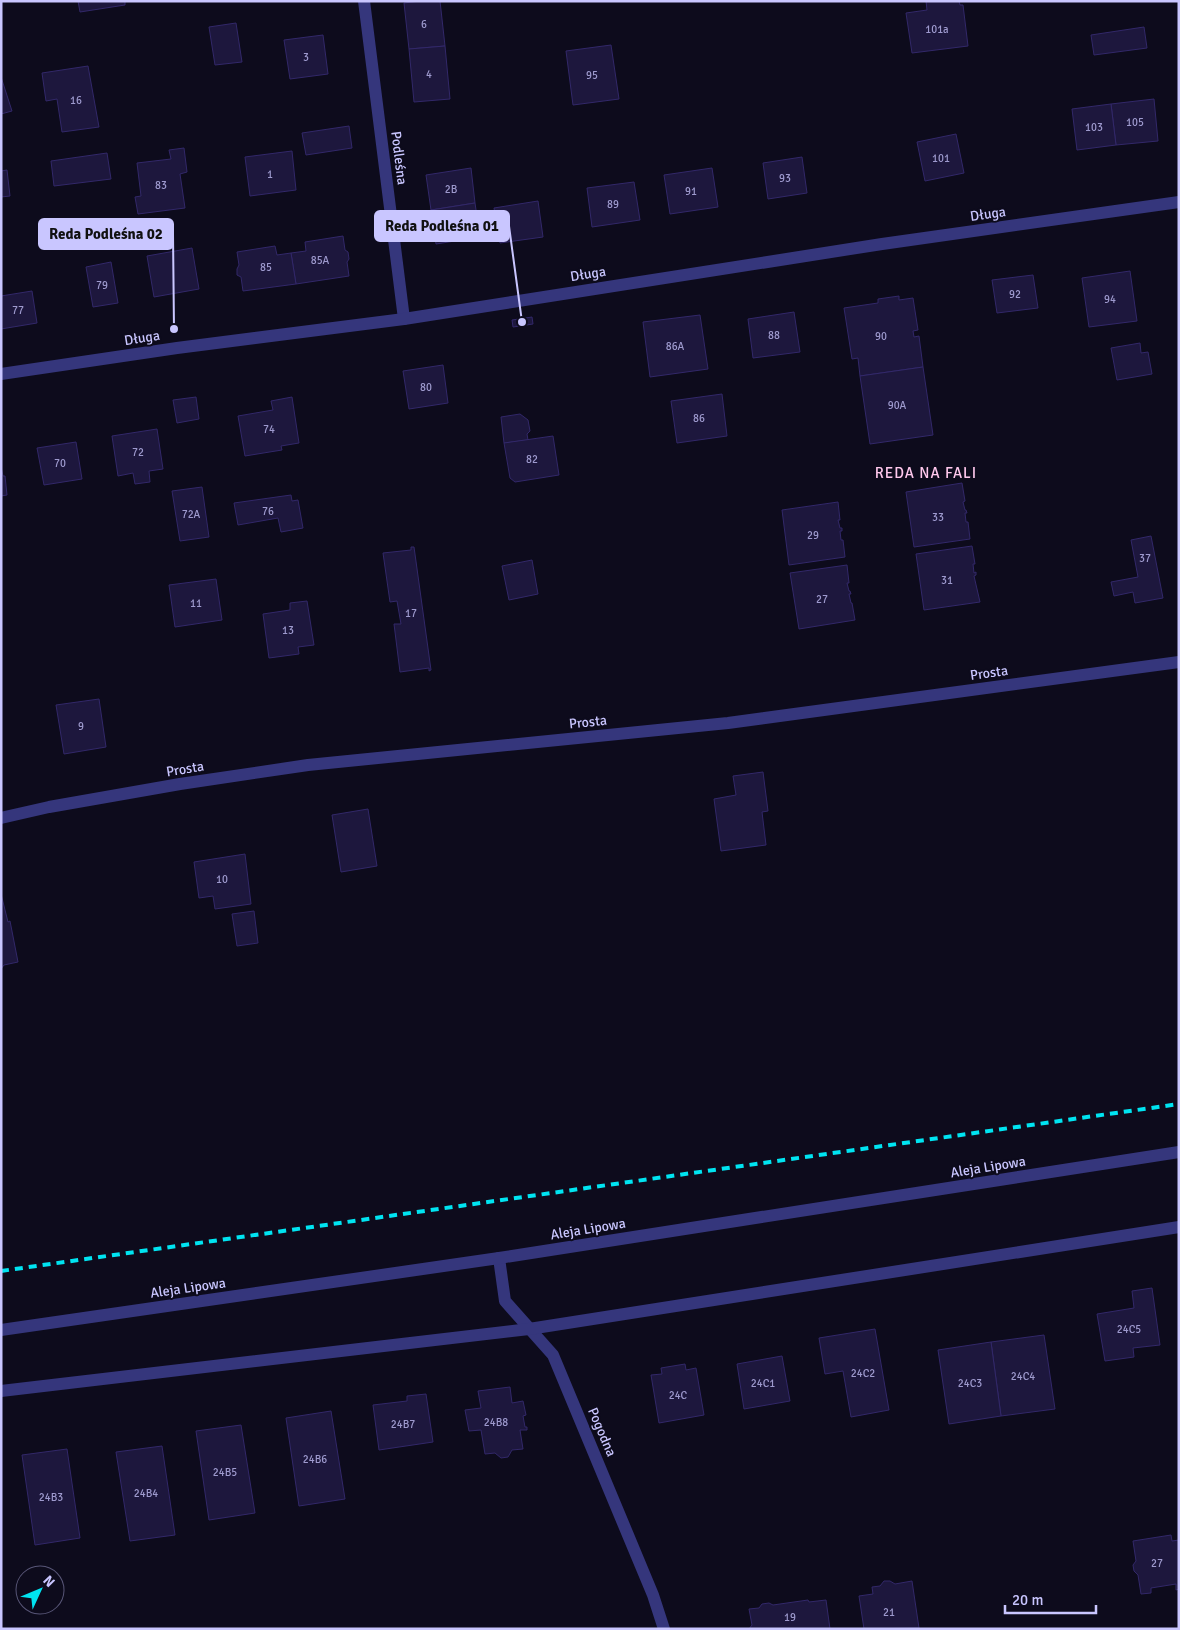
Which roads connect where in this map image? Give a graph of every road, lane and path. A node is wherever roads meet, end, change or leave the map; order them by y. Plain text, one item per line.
1 (364, 1) edge
2 (1179, 202) edge
3 (404, 319) junction
4 (1, 374) edge
5 (1179, 662) edge
6 (1, 818) edge
7 (1179, 1152) edge
8 (1179, 1227) edge
9 (499, 1258) junction
10 (529, 1329) junction
11 (1, 1330) edge
12 (1, 1391) edge
13 (664, 1629) edge

1 - 3 street, Podleśna
2 - 3 street, Długa
3 - 4 street, Długa
5 - 6 street, Prosta
7 - 9 street, Aleja Lipowa
8 - 10 street
9 - 10 street, Pogodna
9 - 11 street, Aleja Lipowa
10 - 12 street
10 - 13 street, Pogodna

